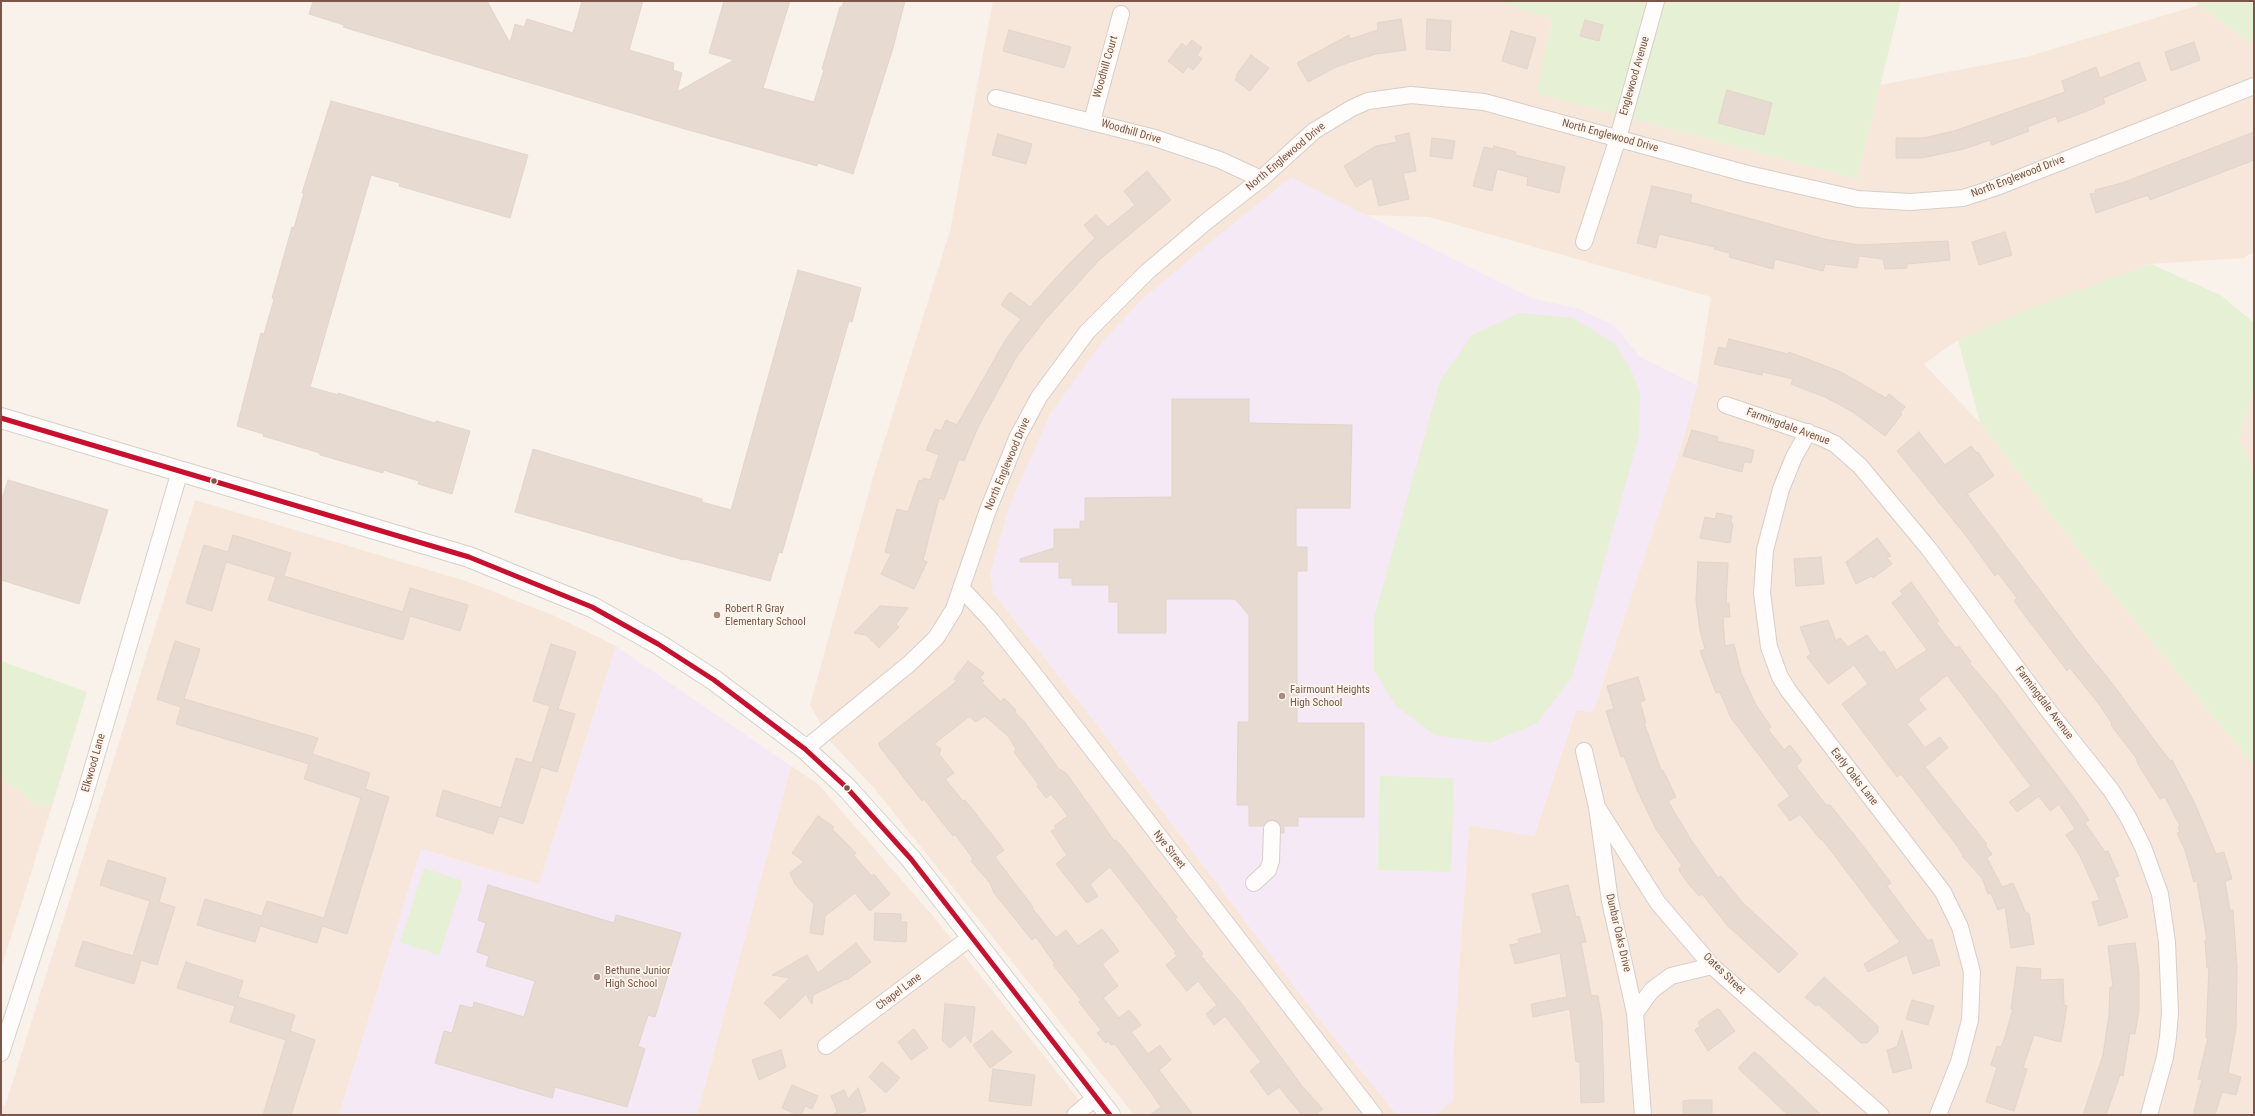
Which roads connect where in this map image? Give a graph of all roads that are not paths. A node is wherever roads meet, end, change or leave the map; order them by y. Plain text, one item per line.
1 (1656, 1) edge
2 (1121, 14) dead end
3 (2254, 86) edge
4 (996, 98) dead end
5 (1092, 121) junction
6 (1618, 138) junction
7 (1261, 179) junction
8 (1584, 242) dead end
9 (1726, 406) dead end
10 (1, 418) edge
11 (1808, 432) junction
12 (180, 471) junction
13 (961, 588) junction
14 (804, 749) junction
15 (1584, 751) dead end
16 (1597, 808) junction
17 (1272, 829) dead end
18 (1254, 883) dead end
19 (971, 937) junction
20 (1712, 966) junction
21 (1636, 1013) junction
22 (826, 1046) dead end
23 (1, 1053) edge
24 (1096, 1097) junction
25 (1075, 1115) edge
26 (1110, 1115) edge
27 (1374, 1115) edge
28 (1643, 1115) edge
29 (1881, 1115) edge
30 (1938, 1115) edge
31 (2149, 1115) edge

1 - 6 street, Englewood Avenue
2 - 5 street, Woodhill Court
3 - 6 street, North Englewood Drive
4 - 5 street, Woodhill Drive
5 - 7 street, Woodhill Drive
6 - 7 street, North Englewood Drive
6 - 8 street, Englewood Avenue
7 - 13 street, North Englewood Drive
9 - 11 street, Farmingdale Avenue
10 - 12 street
11 - 30 street, Early Oaks Lane
11 - 31 street, Farmingdale Avenue
12 - 14 street
12 - 23 street, Elkwood Lane
13 - 14 street, North Englewood Drive
13 - 27 street, Nye Street
14 - 19 street
15 - 16 street, Dunbar Oaks Drive
16 - 20 street, Oates Street
16 - 21 street, Dunbar Oaks Drive
17 - 18 street
19 - 22 street, Chapel Lane
19 - 24 street
20 - 21 street
20 - 29 street, Oates Street
21 - 28 street, Dunbar Oaks Drive
24 - 25 street
24 - 26 street

